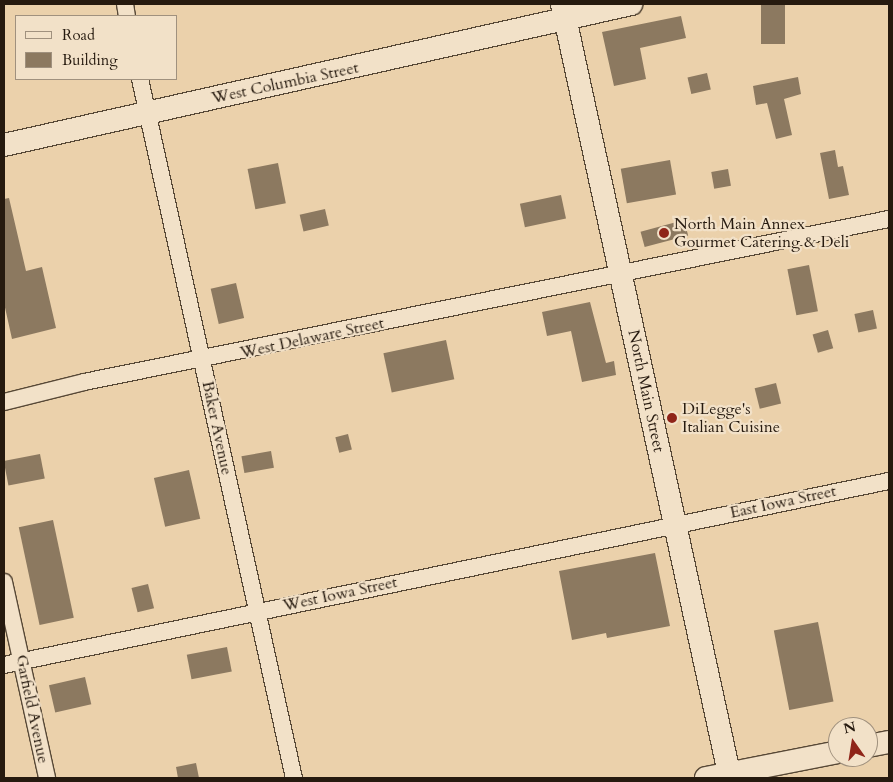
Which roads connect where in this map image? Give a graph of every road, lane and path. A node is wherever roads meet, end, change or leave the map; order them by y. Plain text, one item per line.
1 (631, 4) edge
2 (564, 11) edge
3 (140, 80) edge
4 (147, 113) junction
5 (4, 145) edge
6 (889, 220) edge
7 (621, 274) junction
8 (203, 360) junction
9 (4, 402) edge
10 (889, 480) edge
11 (676, 525) junction
12 (4, 582) edge
13 (256, 612) junction
14 (22, 662) junction
15 (4, 665) edge
16 (828, 754) edge
17 (730, 776) edge
18 (47, 778) edge
19 (294, 778) edge
20 (706, 778) edge

1 - 2 street, West Columbia Street
2 - 4 street, West Columbia Street
2 - 7 street, North Main Street
3 - 4 street, Baker Avenue
4 - 5 street, West Columbia Street
4 - 8 street, Baker Avenue
6 - 7 street, West Delaware Street
7 - 8 street, West Delaware Street
7 - 11 street, North Main Street
8 - 9 street, West Delaware Street
8 - 13 street, Baker Avenue
10 - 11 street, East Iowa Street
11 - 13 street, West Iowa Street
11 - 17 street, North Main Street
12 - 14 street, Garfield Avenue
13 - 14 street, West Iowa Street
13 - 19 street, Baker Avenue
14 - 15 street, West Iowa Street
14 - 18 street, Garfield Avenue
16 - 17 street
17 - 20 street

